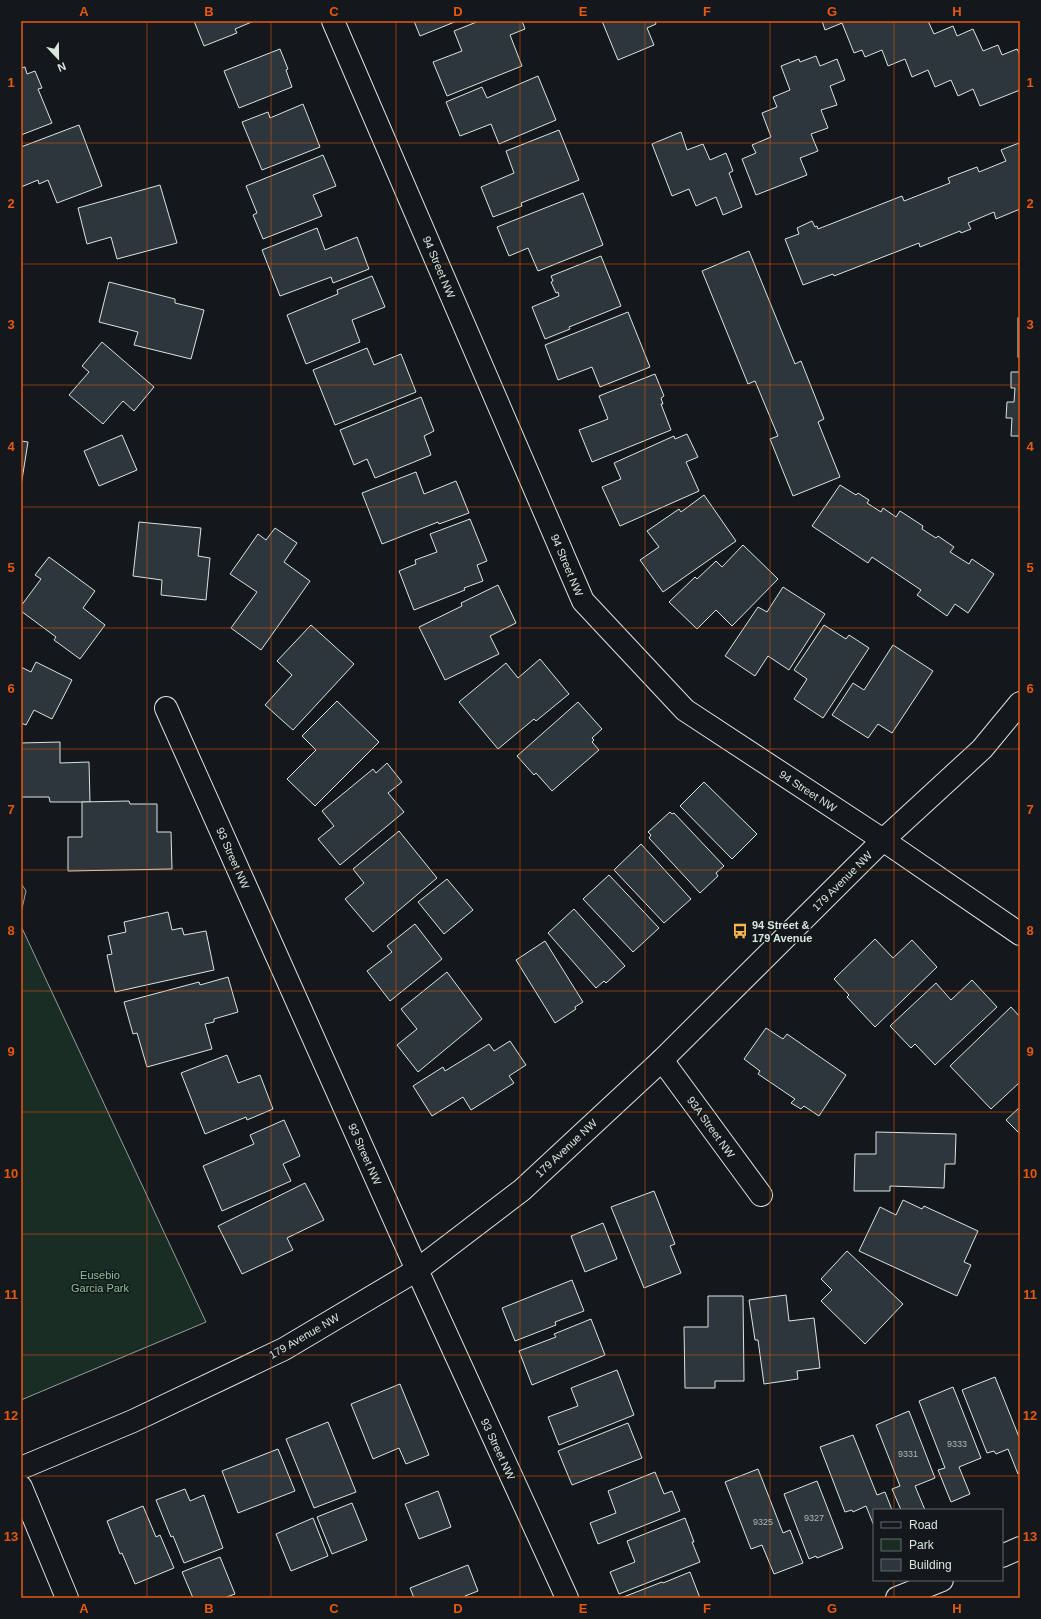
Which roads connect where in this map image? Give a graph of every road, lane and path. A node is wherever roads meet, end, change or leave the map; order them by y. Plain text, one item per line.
1 (333, 21) edge
2 (1020, 703) edge
3 (166, 708) dead end
4 (883, 840) junction
5 (1020, 934) edge
6 (662, 1060) junction
7 (761, 1195) dead end
8 (417, 1270) junction
9 (21, 1468) edge
10 (21, 1487) edge
11 (1020, 1548) edge
12 (1003, 1556) edge
13 (940, 1581) edge
14 (67, 1598) edge
15 (567, 1598) edge
16 (898, 1598) edge

1 - 4 street, 94 Street NW
2 - 4 street, 179 Avenue NW
3 - 8 street, 93 Street NW
4 - 5 street, 94 Street NW
4 - 6 street, 179 Avenue NW
6 - 7 street, 93A Street NW
6 - 8 street, 179 Avenue NW
8 - 9 street, 179 Avenue NW
8 - 15 street, 93 Street NW
10 - 14 street
11 - 12 street
13 - 16 street

